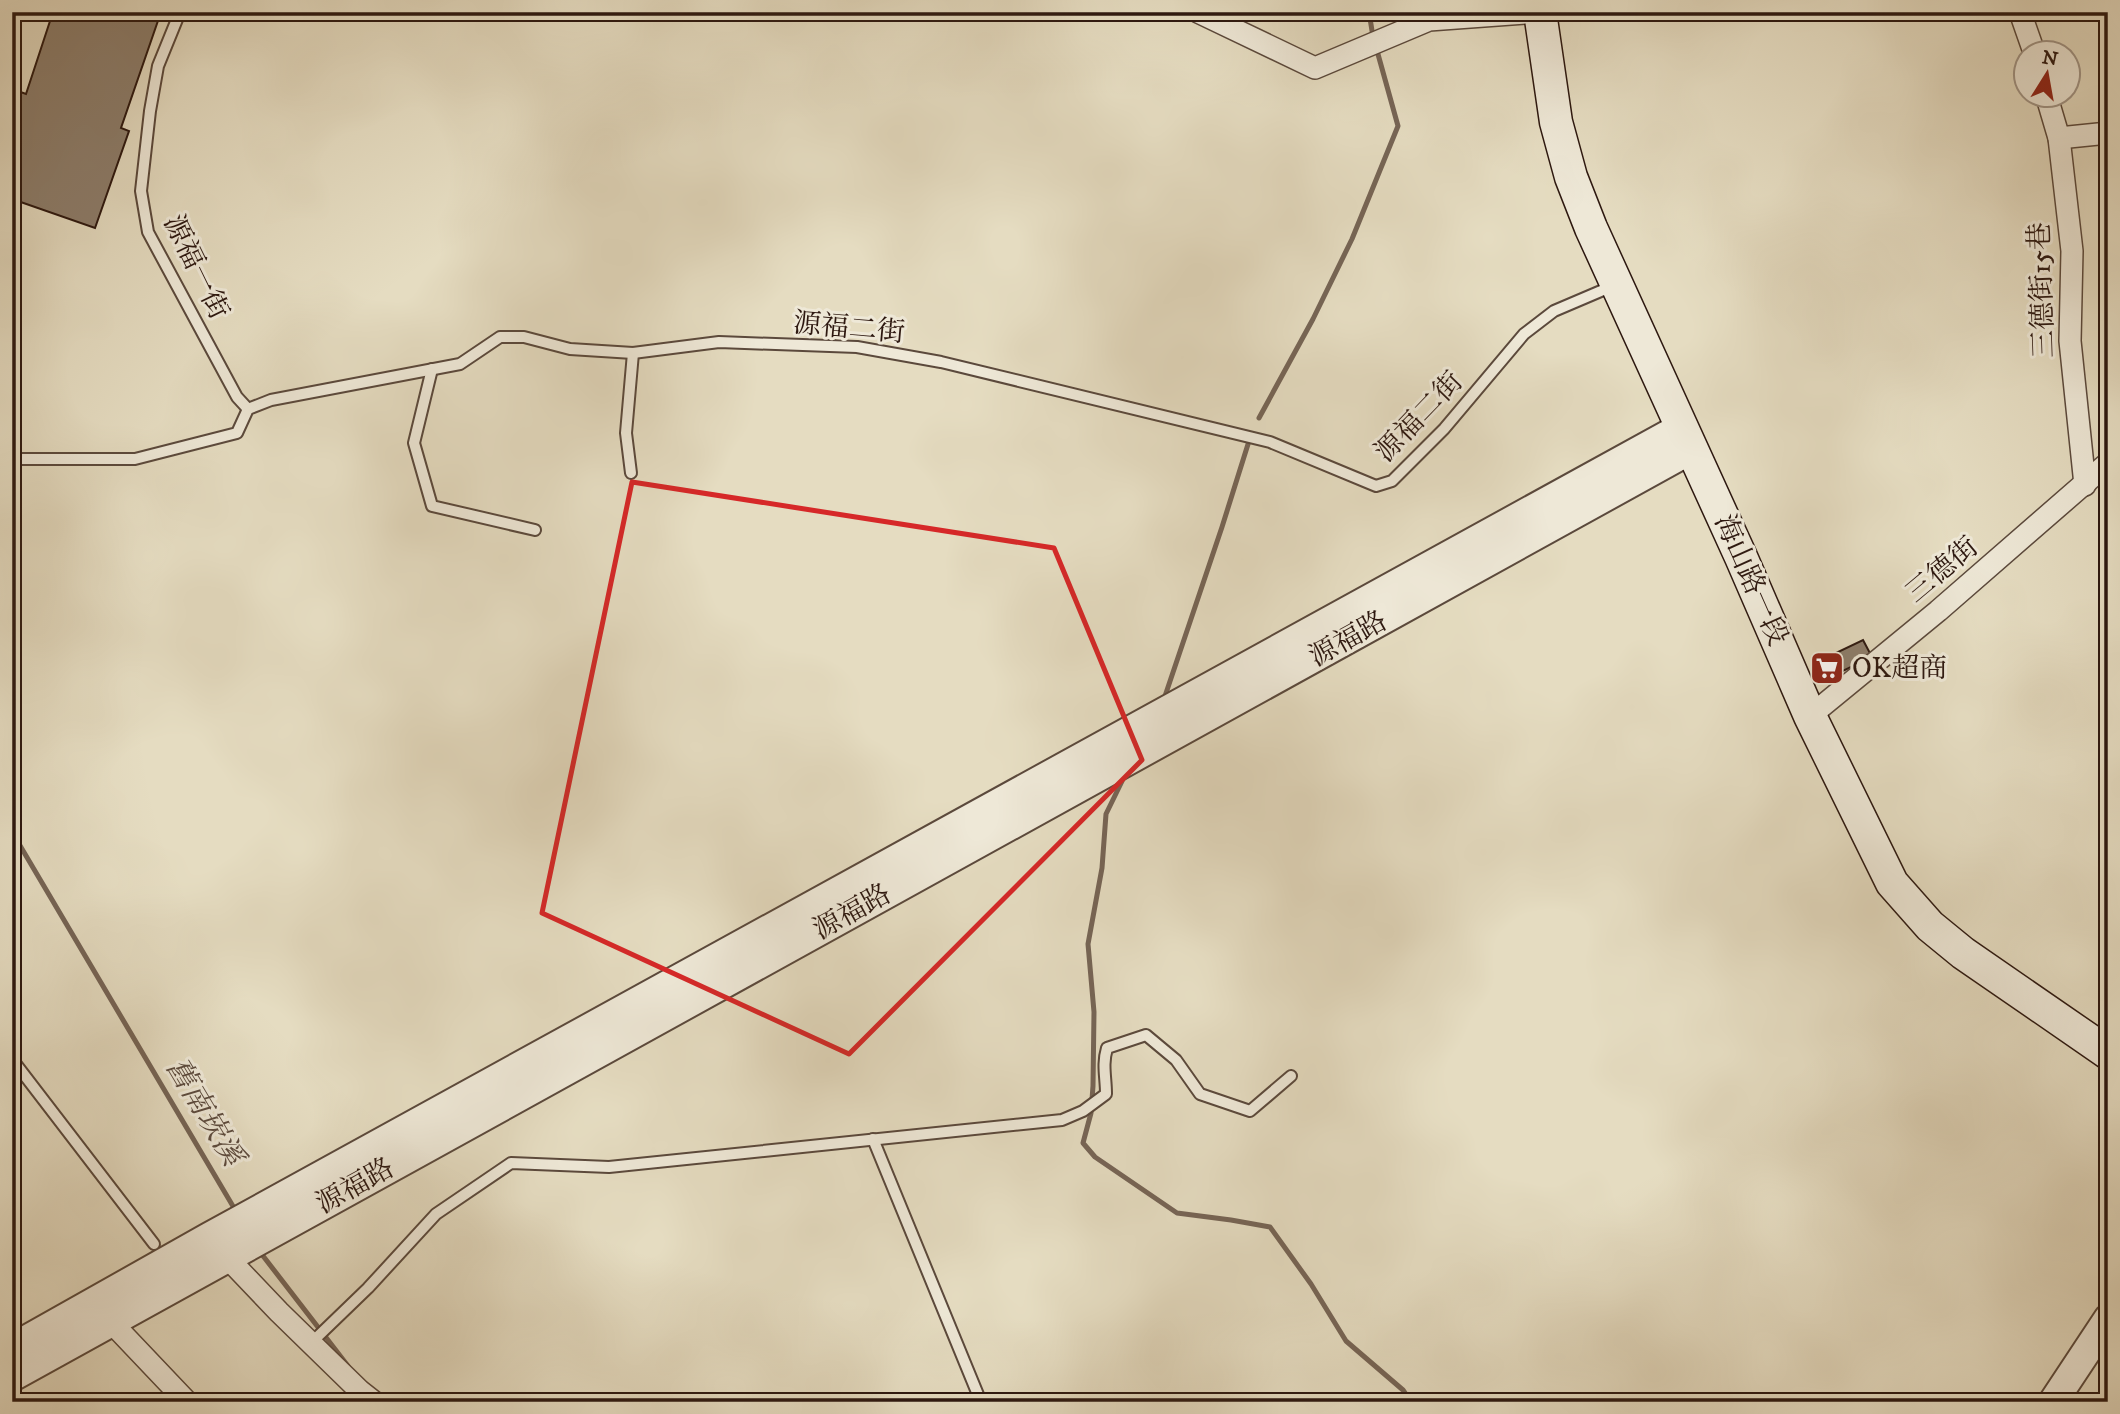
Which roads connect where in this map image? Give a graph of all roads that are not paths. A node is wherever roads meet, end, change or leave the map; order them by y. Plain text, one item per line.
1 (180, 12) edge
2 (1198, 12) edge
3 (1539, 12) edge
4 (2020, 12) edge
5 (2029, 38) edge
6 (2050, 108) edge
7 (2108, 133) edge
8 (2059, 138) junction
9 (1617, 285) junction
10 (633, 353) junction
11 (432, 369) junction
12 (248, 409) junction
13 (1687, 438) junction
14 (12, 459) edge
15 (2108, 463) edge
16 (631, 473) dead end
17 (2085, 485) junction
18 (535, 530) dead end
19 (1810, 716) junction
20 (2108, 1053) edge
21 (12, 1059) edge
22 (1292, 1076) dead end
23 (873, 1139) junction
24 (154, 1244) dead end
25 (218, 1247) junction
26 (104, 1312) junction
27 (2108, 1319) edge
28 (312, 1342) junction
29 (12, 1348) edge
30 (12, 1377) edge
31 (187, 1402) edge
32 (374, 1402) edge
33 (981, 1402) edge
34 (2053, 1402) edge

1 - 12 lane, 源福一街
2 - 3 street
3 - 9 main road, 海山路一段
4 - 5 street
6 - 8 street, 三德街15巷
7 - 8 street
8 - 17 street, 三德街15巷
9 - 10 lane, 源福二街
9 - 13 main road, 海山路一段
10 - 11 lane, 源福二街
10 - 16 lane
11 - 12 lane, 源福二街
11 - 18 lane
12 - 14 lane
13 - 19 main road, 海山路一段
13 - 25 street, 源福路
15 - 17 street, 三德街
17 - 19 street, 三德街
19 - 20 main road, 海山路一段
21 - 24 lane
22 - 23 lane
23 - 28 lane
23 - 33 lane
25 - 26 street, 源福路
25 - 28 street
26 - 29 street, 源福路
26 - 30 street, 源福路
26 - 31 street
27 - 34 street
28 - 32 street

